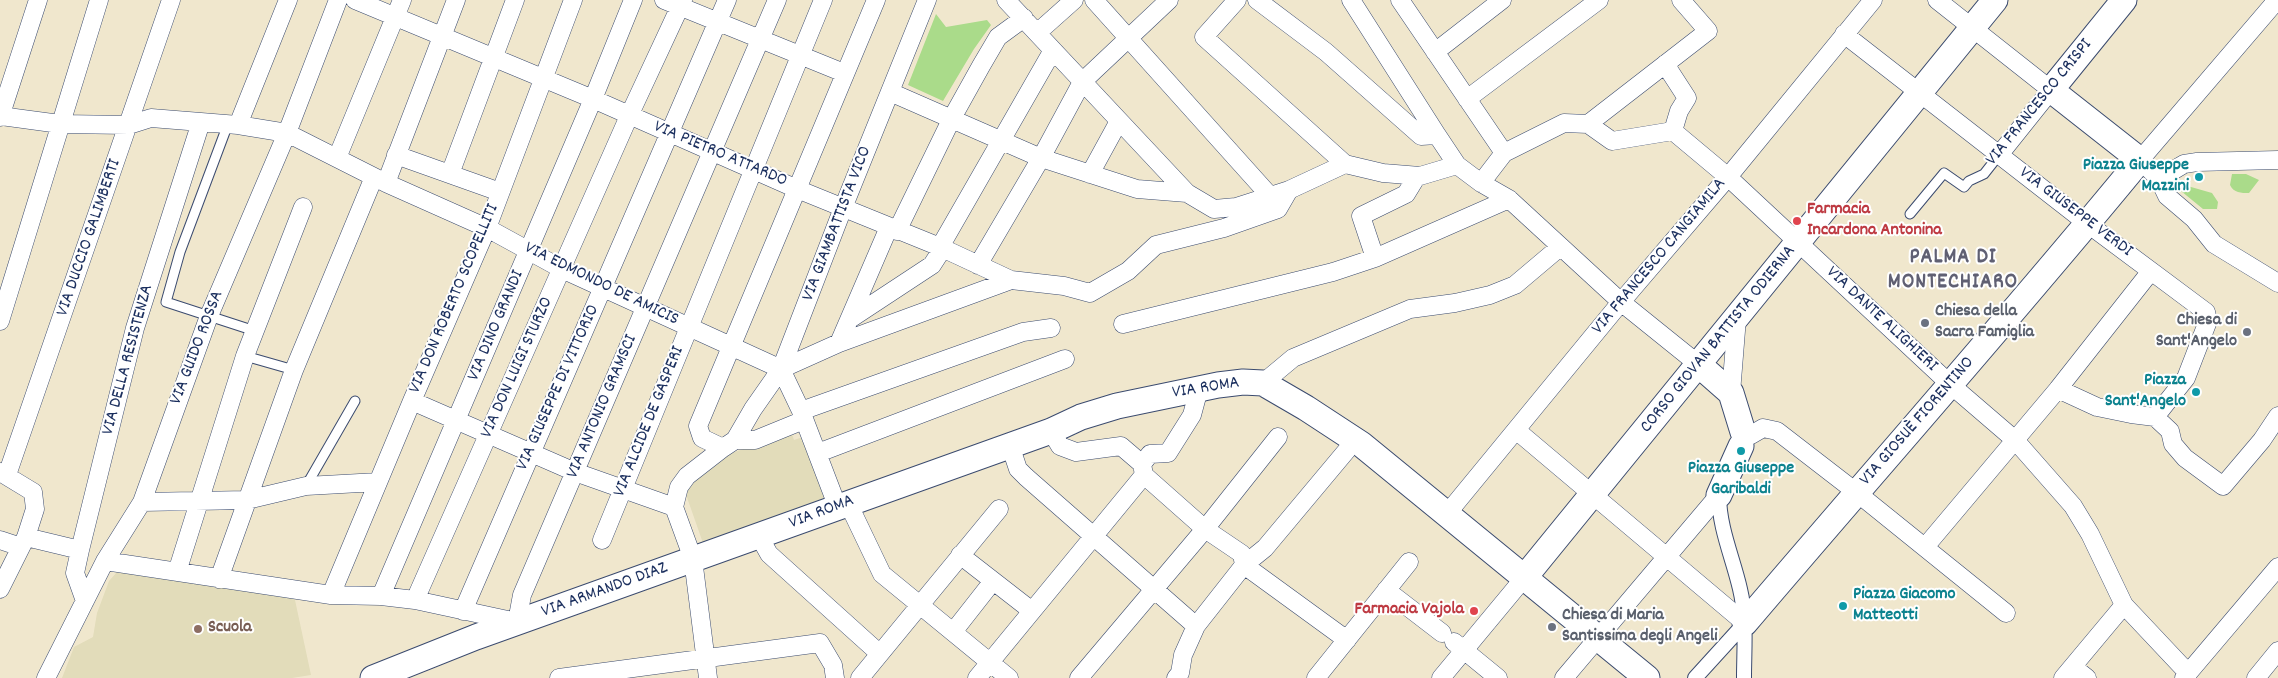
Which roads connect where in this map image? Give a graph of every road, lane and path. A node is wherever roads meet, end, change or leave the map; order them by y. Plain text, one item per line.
1 (38, 0) edge
2 (99, 0) edge
3 (172, 0) edge
4 (288, 0) edge
5 (338, 0) edge
6 (355, 0) edge
7 (402, 0) edge
8 (456, 0) edge
9 (515, 0) edge
10 (573, 0) edge
11 (633, 0) edge
12 (727, 0) edge
13 (777, 0) edge
14 (823, 0) edge
15 (876, 0) edge
16 (927, 0) edge
17 (1006, 0) edge
18 (1074, 0) edge
19 (1094, 0) edge
20 (1169, 0) edge
21 (1237, 0) edge
22 (1257, 0) edge
23 (1351, 0) edge
24 (1400, 0) edge
25 (1502, 0) edge
26 (1600, 0) edge
27 (1873, 0) edge
28 (1937, 0) edge
29 (1995, 0) edge
30 (2124, 0) edge
31 (2277, 0) edge
32 (676, 2) edge
33 (1690, 3) edge
34 (394, 17) junction
35 (1024, 18) junction
36 (717, 22) junction
37 (1972, 29) junction
38 (1037, 33) junction
39 (1844, 34) junction
40 (442, 36) junction
41 (1129, 38) junction
42 (760, 40) junction
43 (1053, 50) junction
44 (1435, 52) junction
45 (801, 56) junction
46 (493, 58) junction
47 (1665, 64) junction
48 (844, 73) junction
49 (542, 79) junction
50 (1082, 82) junction
51 (2051, 90) junction
52 (890, 92) junction
53 (1920, 93) junction
54 (593, 99) junction
55 (1467, 99) junction
56 (0, 116) edge
57 (629, 116) junction
58 (952, 118) junction
59 (201, 122) junction
60 (1119, 122) junction
61 (60, 124) junction
62 (233, 124) junction
63 (1588, 124) junction
64 (129, 125) junction
65 (1673, 131) junction
66 (287, 133) junction
67 (671, 134) junction
68 (1437, 135) junction
69 (1001, 140) junction
70 (711, 151) junction
71 (1504, 153) junction
72 (396, 155) junction
73 (1999, 155) junction
74 (337, 158) junction
75 (1041, 158) junction
76 (2276, 160) edge
77 (1345, 164) junction
78 (1457, 165) junction
79 (2134, 167) junction
80 (754, 170) junction
81 (450, 174) junction
82 (1090, 174) junction
83 (1416, 176) junction
84 (1728, 177) junction
85 (2159, 179) junction
86 (380, 180) junction
87 (1481, 183) junction
88 (797, 188) junction
89 (1289, 190) junction
90 (500, 192) junction
91 (1187, 193) junction
92 (1270, 196) junction
93 (1509, 199) junction
94 (303, 207) dead end
95 (843, 208) junction
96 (1910, 214) dead end
97 (2088, 224) junction
98 (487, 228) junction
99 (893, 228) junction
100 (1798, 244) junction
101 (1560, 247) junction
102 (942, 248) junction
103 (528, 251) junction
104 (1375, 258) junction
105 (978, 265) junction
106 (562, 269) junction
107 (2151, 271) junction
108 (1011, 280) junction
109 (2278, 282) edge
110 (603, 288) junction
111 (1621, 302) junction
112 (646, 306) junction
113 (209, 316) junction
114 (1737, 318) junction
115 (850, 319) junction
116 (0, 321) edge
117 (1123, 324) dead end
118 (688, 327) junction
119 (1051, 328) dead end
120 (255, 331) junction
121 (839, 342) junction
122 (731, 347) junction
123 (245, 356) junction
124 (1065, 359) dead end
125 (1698, 364) junction
126 (781, 369) junction
127 (294, 370) junction
128 (1263, 383) junction
129 (1951, 385) junction
130 (1199, 389) junction
131 (2058, 389) junction
132 (1731, 393) junction
133 (355, 401) dead end
134 (412, 401) junction
135 (802, 415) junction
136 (2278, 416) edge
137 (2155, 417) junction
138 (456, 422) junction
139 (1516, 430) junction
140 (1050, 431) junction
141 (489, 436) junction
142 (1278, 436) dead end
143 (1745, 438) junction
144 (2015, 440) junction
145 (729, 444) junction
146 (1010, 445) junction
147 (1347, 450) dead end
148 (531, 453) junction
149 (818, 453) junction
150 (1143, 470) junction
151 (575, 472) junction
152 (3, 473) edge
153 (378, 482) junction
154 (306, 486) junction
155 (623, 490) junction
156 (1856, 492) junction
157 (1592, 495) junction
158 (1719, 495) junction
159 (200, 500) junction
160 (247, 500) junction
161 (142, 502) junction
162 (843, 506) junction
163 (674, 507) junction
164 (999, 509) dead end
165 (1446, 515) junction
166 (1205, 529) junction
167 (759, 536) junction
168 (1093, 537) junction
169 (0, 540) edge
170 (602, 540) dead end
171 (24, 542) junction
172 (1925, 547) junction
173 (80, 550) junction
174 (960, 556) junction
175 (1667, 558) junction
176 (693, 559) junction
177 (105, 561) junction
178 (1409, 562) dead end
179 (1244, 565) junction
180 (2278, 567) edge
181 (177, 572) junction
182 (219, 578) junction
183 (1524, 578) junction
184 (993, 581) junction
185 (0, 589) edge
186 (1154, 590) junction
187 (1386, 590) junction
188 (331, 595) junction
189 (382, 596) junction
190 (415, 600) junction
191 (85, 601) junction
192 (920, 604) junction
193 (2124, 605) junction
194 (463, 611) junction
195 (1032, 611) junction
196 (2006, 613) dead end
197 (517, 622) junction
198 (1745, 623) junction
199 (1196, 626) junction
200 (953, 632) junction
201 (1598, 637) junction
202 (1347, 640) junction
203 (1453, 642) junction
204 (2278, 651) edge
205 (880, 654) junction
206 (706, 658) junction
207 (990, 662) junction
208 (2068, 672) edge
209 (2186, 676) edge
210 (46, 678) edge
211 (373, 678) edge
212 (559, 678) edge
213 (708, 678) edge
214 (835, 678) edge
215 (860, 678) edge
216 (977, 678) edge
217 (1009, 678) edge
218 (1079, 678) edge
219 (1176, 678) edge
220 (1316, 678) edge
221 (1441, 678) edge
222 (1498, 678) edge
223 (1564, 678) edge
224 (1647, 678) edge
225 (1694, 678) edge
226 (1744, 678) edge
227 (2087, 678) edge
228 (2256, 678) edge

1 - 56 street
2 - 61 street
3 - 64 street, VIA DUCCIO GALIMBERTI
4 - 62 street
5 - 66 street, VIA GUIDO ROSSA
6 - 34 street, VIA PIETRO ATTARDO
7 - 34 street
8 - 40 street
9 - 46 street
10 - 49 street, VIA DON ROBERTO SCOPELLITI
11 - 54 street, VIA DINO GRANDI
12 - 36 street, VIA GIUSEPPE DI VITTORIO
13 - 42 street, VIA ANTONIO GRAMSCI
14 - 45 street, VIA ALCIDE DE GASPERI
15 - 48 street
16 - 52 street, VIA GIAMBATTISTA VICO
17 - 35 street
18 - 38 street
19 - 41 street
20 - 41 street
21 - 77 street
22 - 68 street
23 - 68 street
24 - 44 street
25 - 44 street
26 - 55 street
27 - 39 street, VIA FRANCESCO CANGIAMILA
28 - 37 street
29 - 37 main road, CORSO GIOVAN BATTISTA ODIERNA
30 - 51 main road, VIA FRANCESCO CRISPI
31 - 79 street
32 - 36 street
32 - 57 street, VIA DON LUIGI STURZO
33 - 47 street
34 - 40 street, VIA PIETRO ATTARDO
34 - 74 street
35 - 38 street
35 - 58 street
36 - 42 street
36 - 67 street, VIA GIUSEPPE DI VITTORIO
37 - 51 street
37 - 53 main road, CORSO GIOVAN BATTISTA ODIERNA
38 - 43 street
39 - 53 street, VIA GIUSEPPE VERDI
39 - 84 street, VIA FRANCESCO CANGIAMILA
40 - 46 street, VIA PIETRO ATTARDO
40 - 72 street
41 - 50 street
41 - 92 street
42 - 45 street
42 - 70 street, VIA ANTONIO GRAMSCI
43 - 50 street
43 - 69 street
44 - 55 street
45 - 48 street
45 - 80 street, VIA ALCIDE DE GASPERI
46 - 49 street, VIA PIETRO ATTARDO
46 - 81 street
47 - 63 street
47 - 65 street
48 - 88 street
49 - 54 street, VIA PIETRO ATTARDO
49 - 90 street, VIA DON ROBERTO SCOPELLITI
50 - 60 street
50 - 75 street
51 - 73 street, VIA FRANCESCO CRISPI
51 - 79 main road
52 - 58 street
52 - 95 street, VIA GIAMBATTISTA VICO
53 - 73 street, VIA GIUSEPPE VERDI
53 - 100 main road, CORSO GIOVAN BATTISTA ODIERNA
54 - 57 street, VIA PIETRO ATTARDO
54 - 103 street, VIA DINO GRANDI
55 - 71 street
56 - 61 street, VIA EDMONDO DE AMICIS
57 - 67 street, VIA PIETRO ATTARDO
57 - 106 street, VIA DON LUIGI STURZO
58 - 69 street
58 - 99 street
59 - 62 street, VIA EDMONDO DE AMICIS
59 - 64 street, VIA EDMONDO DE AMICIS
59 - 173 street, VIA DELLA RESISTENZA
60 - 82 street
60 - 91 street
61 - 64 street, VIA EDMONDO DE AMICIS
61 - 116 street
62 - 66 street, VIA EDMONDO DE AMICIS
62 - 113 lane
63 - 65 street
63 - 71 street
64 - 152 street, VIA DUCCIO GALIMBERTI
65 - 84 street, VIA DANTE ALIGHIERI
66 - 74 street, VIA EDMONDO DE AMICIS
66 - 113 street, VIA GUIDO ROSSA
67 - 70 street, VIA PIETRO ATTARDO
67 - 110 street, VIA GIUSEPPE DI VITTORIO
68 - 78 street
69 - 75 street
69 - 102 street
70 - 80 street, VIA PIETRO ATTARDO
70 - 112 street, VIA ANTONIO GRAMSCI
71 - 87 street
72 - 81 street
72 - 86 street
73 - 96 lane, VIA FRANCESCO CRISPI
73 - 97 street, VIA GIUSEPPE VERDI
74 - 86 street, VIA EDMONDO DE AMICIS
75 - 82 street
75 - 105 street
76 - 85 street
77 - 83 street
77 - 89 street
78 - 83 street
78 - 87 street
79 - 85 street
79 - 97 main road, VIA GIOSUÈ FIORENTINO
80 - 88 street, VIA PIETRO ATTARDO
80 - 118 street, VIA ALCIDE DE GASPERI
81 - 90 street
82 - 91 street
83 - 104 street
84 - 100 street, VIA DANTE ALIGHIERI
84 - 111 street, VIA FRANCESCO CANGIAMILA
85 - 109 street
86 - 98 street, VIA EDMONDO DE AMICIS
86 - 127 street
87 - 93 street
88 - 95 street, VIA PIETRO ATTARDO
88 - 122 street
89 - 92 street
89 - 108 street, VIA PIETRO ATTARDO
90 - 98 street, VIA DON ROBERTO SCOPELLITI
91 - 92 street
93 - 101 street
93 - 104 street
94 - 120 street
95 - 99 street, VIA PIETRO ATTARDO
95 - 126 street, VIA GIAMBATTISTA VICO
97 - 107 street, VIA GIUSEPPE VERDI
97 - 129 main road, VIA GIOSUÈ FIORENTINO
98 - 103 street, VIA EDMONDO DE AMICIS
98 - 134 street, VIA DON ROBERTO SCOPELLITI
99 - 102 street, VIA PIETRO ATTARDO
99 - 115 street
100 - 114 main road, CORSO GIOVAN BATTISTA ODIERNA
100 - 129 street, VIA DANTE ALIGHIERI
101 - 111 street
101 - 128 street
102 - 105 street, VIA PIETRO ATTARDO
102 - 115 street
103 - 106 street, VIA EDMONDO DE AMICIS
103 - 138 street, VIA DINO GRANDI
104 - 117 street
105 - 108 street, VIA PIETRO ATTARDO
106 - 110 street, VIA EDMONDO DE AMICIS
106 - 141 street, VIA DON LUIGI STURZO
107 - 131 street
107 - 137 street, VIA GIUSEPPE VERDI
108 - 121 street
110 - 112 street, VIA EDMONDO DE AMICIS
110 - 148 street, VIA GIUSEPPE DI VITTORIO
111 - 125 street
111 - 139 street, VIA FRANCESCO CANGIAMILA
112 - 118 street, VIA EDMONDO DE AMICIS
112 - 151 street, VIA ANTONIO GRAMSCI
113 - 120 lane
113 - 161 street, VIA GUIDO ROSSA
114 - 125 main road, CORSO GIOVAN BATTISTA ODIERNA
114 - 132 street
115 - 121 street
118 - 122 street, VIA EDMONDO DE AMICIS
118 - 155 street, VIA ALCIDE DE GASPERI
119 - 135 street
120 - 123 street
121 - 126 street
122 - 126 street, VIA EDMONDO DE AMICIS
122 - 145 street
123 - 127 lane
123 - 159 street
124 - 149 street
125 - 132 main road
125 - 157 main road, CORSO GIOVAN BATTISTA ODIERNA
126 - 135 street
126 - 145 street, VIA GIAMBATTISTA VICO
127 - 160 street
128 - 130 main road, VIA ROMA
128 - 165 main road, VIA ROMA
129 - 144 street, VIA DANTE ALIGHIERI
129 - 156 main road, VIA GIOSUÈ FIORENTINO
130 - 140 main road, VIA ROMA
130 - 150 street
131 - 137 street
131 - 144 street
132 - 143 main road
133 - 154 lane
134 - 138 street
134 - 153 street, VIA DON ROBERTO SCOPELLITI
135 - 145 street
135 - 149 street
136 - 137 street
138 - 141 street
138 - 189 street, VIA DINO GRANDI
139 - 157 street
139 - 165 street, VIA FRANCESCO CANGIAMILA
140 - 146 main road, VIA ROMA
140 - 150 street
141 - 148 street
141 - 190 street, VIA DON LUIGI STURZO
142 - 166 street
143 - 156 street
143 - 158 main road
144 - 172 street
144 - 193 street, VIA DANTE ALIGHIERI
145 - 163 street, VIA GIAMBATTISTA VICO
146 - 162 main road, VIA ROMA
146 - 168 street
147 - 179 street
148 - 151 street
148 - 194 street, VIA GIUSEPPE DI VITTORIO
149 - 162 street
150 - 166 street
150 - 168 street
151 - 155 street
151 - 197 street, VIA ANTONIO GRAMSCI
152 - 171 street
153 - 154 street
153 - 188 street, VIA DON ROBERTO SCOPELLITI
154 - 160 street
155 - 163 street
155 - 170 street, VIA ALCIDE DE GASPERI
156 - 172 street
156 - 198 main road, VIA GIOSUÈ FIORENTINO
157 - 175 street
157 - 183 main road, CORSO GIOVAN BATTISTA ODIERNA
158 - 175 street
158 - 198 street
159 - 160 street
159 - 161 street
159 - 181 street
160 - 182 street
161 - 177 street, VIA GUIDO ROSSA
162 - 167 main road, VIA ROMA
162 - 192 street
163 - 176 street
164 - 174 street
165 - 183 main road, VIA ROMA
166 - 179 street
166 - 186 street
167 - 176 main road, VIA ROMA
167 - 205 street
168 - 186 street
168 - 195 street
169 - 171 street
171 - 173 street
171 - 185 street
172 - 196 street
173 - 191 street, VIA DELLA RESISTENZA
174 - 184 street
174 - 192 street
175 - 198 street
175 - 201 street
176 - 197 main road, VIA ARMANDO DIAZ
176 - 206 street
177 - 181 street
177 - 191 street, VIA GUIDO ROSSA
178 - 187 street
179 - 199 street
179 - 202 street
180 - 209 street
181 - 182 street
182 - 188 street
183 - 201 main road, VIA ROMA
183 - 203 street, CORSO GIOVAN BATTISTA ODIERNA
184 - 195 street
184 - 200 street
186 - 199 street
186 - 218 street
187 - 202 street
187 - 203 street
188 - 189 street
189 - 190 street
190 - 194 street
191 - 210 street, VIA GUIDO ROSSA
192 - 200 street
192 - 205 street
193 - 208 street
193 - 209 street, VIA DANTE ALIGHIERI
194 - 197 street
195 - 207 street
197 - 211 main road, VIA ARMANDO DIAZ
198 - 225 street
198 - 226 street
199 - 219 street
200 - 207 street
201 - 223 street
201 - 224 main road, VIA ROMA
202 - 220 street
203 - 221 street, CORSO GIOVAN BATTISTA ODIERNA
203 - 222 street
204 - 228 street
205 - 215 street
206 - 212 street
206 - 213 street
206 - 214 street
207 - 216 street
207 - 217 street
208 - 227 street

